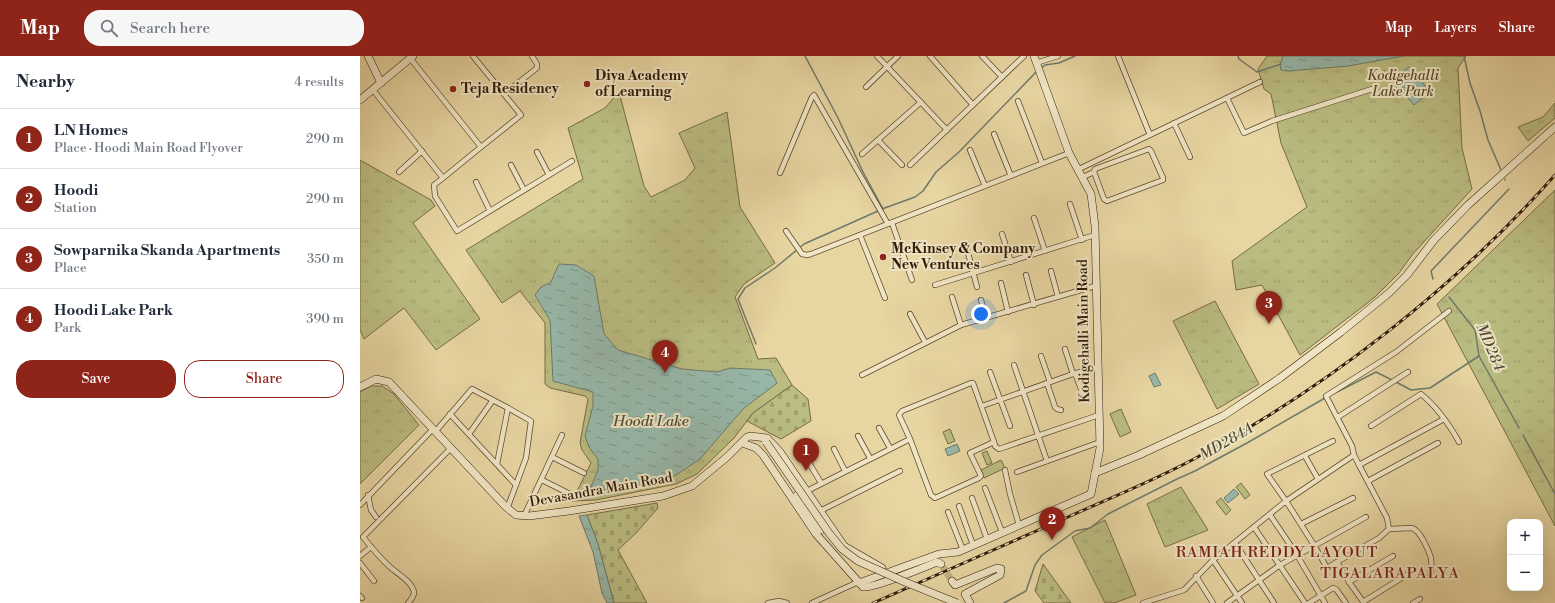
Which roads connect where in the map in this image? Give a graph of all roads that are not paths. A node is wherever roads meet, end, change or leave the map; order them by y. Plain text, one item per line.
1 (368, 56) edge
2 (473, 56) edge
3 (532, 56) edge
4 (877, 56) edge
5 (898, 56) edge
6 (930, 56) edge
7 (982, 56) edge
8 (1024, 56) edge
9 (1058, 56) edge
10 (1118, 56) edge
11 (411, 57) edge
12 (1037, 65) edge
13 (887, 66) junction
14 (1002, 77) junction
15 (1260, 82) dead end
16 (381, 83) junction
17 (866, 87) dead end
18 (1372, 89) dead end
19 (373, 90) junction
20 (504, 94) junction
21 (1228, 98) junction
22 (360, 100) edge
23 (1018, 101) dead end
24 (921, 102) junction
25 (973, 104) junction
26 (1174, 124) junction
27 (1555, 127) edge
28 (947, 130) junction
29 (994, 134) dead end
30 (1150, 135) junction
31 (878, 140) junction
32 (481, 147) junction
33 (970, 150) dead end
34 (422, 151) junction
35 (537, 152) dead end
36 (1069, 153) junction
37 (862, 154) dead end
38 (1190, 157) dead end
39 (572, 161) dead end
40 (1042, 163) junction
41 (511, 165) dead end
42 (902, 165) dead end
43 (910, 165) dead end
44 (1079, 169) junction
45 (399, 172) dead end
46 (1094, 172) junction
47 (780, 173) dead end
48 (549, 175) junction
49 (1011, 176) junction
50 (1083, 177) junction
51 (443, 178) junction
52 (476, 182) dead end
53 (985, 186) junction
54 (524, 190) junction
55 (1070, 204) dead end
56 (490, 211) junction
57 (1034, 218) dead end
58 (890, 223) junction
59 (786, 231) dead end
60 (1002, 234) dead end
61 (860, 235) junction
62 (1095, 236) junction
63 (1082, 240) junction
64 (967, 249) dead end
65 (1045, 251) junction
66 (1011, 262) junction
67 (1051, 271) dead end
68 (974, 274) junction
69 (1026, 275) dead end
70 (912, 280) dead end
71 (1001, 283) dead end
72 (935, 285) dead end
73 (1095, 286) junction
74 (977, 287) dead end
75 (952, 297) dead end
76 (1058, 297) junction
77 (885, 298) dead end
78 (981, 300) dead end
79 (1034, 305) junction
80 (1448, 310) dead end
81 (1008, 312) junction
82 (910, 314) dead end
83 (986, 318) junction
84 (961, 326) junction
85 (925, 342) junction
86 (1065, 349) dead end
87 (1041, 356) dead end
88 (1014, 365) dead end
89 (1098, 368) junction
90 (990, 372) dead end
91 (1408, 372) dead end
92 (1074, 374) junction
93 (862, 375) dead end
94 (1048, 383) junction
95 (360, 387) edge
96 (1023, 392) junction
97 (493, 400) junction
98 (1000, 400) junction
99 (1085, 400) dead end
100 (982, 406) junction
101 (508, 408) junction
102 (1061, 410) dead end
103 (450, 414) junction
104 (1099, 415) junction
105 (1338, 418) junction
106 (1444, 419) junction
107 (1010, 426) dead end
108 (1370, 426) dead end
109 (879, 428) dead end
110 (433, 431) junction
111 (469, 434) junction
112 (562, 435) dead end
113 (1038, 435) junction
114 (858, 436) dead end
115 (758, 437) junction
116 (910, 439) junction
117 (1333, 441) dead end
118 (994, 442) junction
119 (1100, 442) junction
120 (1459, 442) dead end
121 (744, 443) junction
122 (1438, 443) dead end
123 (451, 448) junction
124 (890, 448) junction
125 (834, 449) dead end
126 (1305, 456) junction
127 (1354, 456) junction
128 (552, 457) junction
129 (870, 458) junction
130 (808, 461) dead end
131 (1047, 461) junction
132 (497, 464) junction
133 (1359, 465) junction
134 (900, 470) dead end
135 (1005, 470) dead end
136 (845, 471) junction
137 (1017, 472) dead end
138 (584, 473) dead end
139 (1095, 473) junction
140 (1318, 479) junction
141 (542, 480) junction
142 (1368, 481) junction
143 (821, 483) junction
144 (516, 485) junction
145 (985, 488) dead end
146 (807, 491) junction
147 (368, 495) junction
148 (574, 496) dead end
149 (972, 498) dead end
150 (1353, 498) dead end
151 (1286, 501) junction
152 (360, 505) edge
153 (959, 506) dead end
154 (507, 509) junction
155 (820, 511) junction
156 (948, 512) dead end
157 (1270, 515) junction
158 (524, 516) junction
159 (376, 517) dead end
160 (1366, 517) dead end
161 (1301, 524) junction
162 (1019, 525) junction
163 (1254, 527) junction
164 (1390, 529) junction
165 (1002, 532) junction
166 (987, 539) junction
167 (1235, 543) junction
168 (973, 545) junction
169 (1314, 545) junction
170 (371, 547) junction
171 (963, 550) junction
172 (859, 555) junction
173 (1297, 555) junction
174 (360, 556) edge
175 (1393, 556) dead end
176 (1213, 560) junction
177 (1337, 562) junction
178 (360, 563) edge
179 (941, 564) dead end
180 (1280, 565) junction
181 (847, 570) junction
182 (890, 572) junction
183 (1408, 574) dead end
184 (1430, 575) dead end
185 (1196, 576) junction
186 (1259, 580) junction
187 (374, 581) dead end
188 (952, 581) dead end
189 (1349, 582) junction
190 (860, 584) junction
191 (1238, 596) junction
192 (1321, 596) junction
193 (1420, 599) dead end
194 (967, 602) edge
195 (1364, 602) edge
196 (408, 603) edge
197 (768, 603) edge
198 (787, 603) edge
199 (812, 603) edge
200 (947, 603) edge
201 (957, 603) edge
202 (1143, 603) edge
203 (1213, 603) edge
204 (1227, 603) edge
205 (1242, 603) edge
206 (1274, 603) edge
207 (1305, 603) edge
208 (1309, 603) edge
209 (1326, 603) edge
210 (1346, 603) edge
211 (1413, 603) edge

1 - 16 street
2 - 20 street
3 - 20 street
4 - 13 street
5 - 13 street
6 - 25 street
7 - 14 street
8 - 14 street
9 - 12 street
10 - 30 street
11 - 16 street
11 - 32 street
12 - 36 street, Kodigehalli Main Road
13 - 17 street
13 - 24 street
14 - 25 street
15 - 21 street
16 - 19 street
18 - 21 street
19 - 22 street
19 - 34 street
20 - 32 street
21 - 26 street
23 - 40 street
24 - 28 street
24 - 31 street
25 - 28 street
26 - 30 street
26 - 38 street
27 - 139 street
28 - 43 street
29 - 49 street
30 - 44 street
31 - 37 street
31 - 42 street
32 - 51 street
33 - 53 street
34 - 45 street
34 - 51 street
35 - 48 street
36 - 40 street
36 - 44 street, Kodigehalli Main Road
39 - 48 street
40 - 49 street
41 - 54 street
44 - 50 street, Kodigehalli Main Road
46 - 46 street
46 - 50 street
47 - 58 street
48 - 54 street
49 - 53 street
50 - 62 street, Kodigehalli Main Road
51 - 56 street
52 - 56 street
53 - 58 street
54 - 56 street
55 - 63 street
57 - 65 street
58 - 61 street
58 - 70 street
59 - 61 street
60 - 66 street
61 - 77 street
62 - 63 street
62 - 73 street, Kodigehalli Main Road
63 - 65 street
64 - 68 street
65 - 66 street
66 - 68 street
67 - 76 street
68 - 72 street
68 - 74 street
69 - 79 street
71 - 81 street
73 - 76 street
73 - 89 street, Kodigehalli Main Road
75 - 84 street
76 - 79 street
78 - 83 street
79 - 81 street
80 - 105 street
81 - 83 street
82 - 85 street
83 - 84 street
84 - 85 street
85 - 93 street
86 - 92 street
87 - 94 street
88 - 96 street
89 - 92 street
89 - 104 street, Kodigehalli Main Road
90 - 98 street
91 - 105 street
92 - 94 street
92 - 99 street
94 - 96 street
94 - 102 street
95 - 110 street, Devasandra Main Road
96 - 98 street
96 - 113 street
97 - 101 street
97 - 103 street
97 - 111 street
98 - 100 street
98 - 107 street
100 - 116 street
100 - 118 street
101 - 132 street
101 - 144 street
103 - 110 street
103 - 111 street
104 - 113 street
104 - 119 street, Kodigehalli Main Road
105 - 127 street
106 - 108 street
106 - 120 street
106 - 133 street
109 - 124 street
110 - 123 street, Devasandra Main Road
110 - 147 street
111 - 132 street
112 - 128 street
113 - 118 street
113 - 131 street
114 - 129 street
115 - 121 street
115 - 146 street
115 - 201 street, bridge
116 - 118 street
116 - 124 street
117 - 126 street
119 - 131 street
119 - 139 street, Kodigehalli Main Road
121 - 158 street, Devasandra Main Road
121 - 181 street
121 - 200 street, bridge
122 - 142 street
123 - 154 street, Devasandra Main Road
123 - 170 street
124 - 129 street
125 - 136 street
126 - 140 street
126 - 151 street
127 - 133 street
127 - 140 street
128 - 138 street
128 - 141 street
129 - 136 street
130 - 143 street
131 - 137 street
132 - 144 street
133 - 142 street
134 - 155 street
135 - 162 street
136 - 143 street
139 - 162 street, Kodigehalli Main Road
140 - 151 street
141 - 148 street
141 - 158 street
142 - 164 street
143 - 146 street
144 - 154 street
145 - 165 street
146 - 155 street
147 - 152 street
147 - 159 street
149 - 166 street
150 - 161 street
151 - 157 street
151 - 161 street
153 - 168 street
154 - 158 street, Devasandra Main Road
155 - 172 street
156 - 171 street
157 - 163 street
157 - 173 street
160 - 169 street
161 - 169 street
162 - 165 street
163 - 167 street
163 - 180 street
164 - 177 street
164 - 184 street
165 - 166 street
166 - 168 street
167 - 176 street
167 - 186 street
168 - 171 street
169 - 173 street
169 - 177 street
170 - 174 street
170 - 196 street
171 - 182 street
172 - 181 street
172 - 182 street
173 - 180 street
173 - 192 street
175 - 189 street
176 - 185 street
176 - 191 street
177 - 189 street
178 - 187 street
179 - 190 street
180 - 186 street
180 - 207 street
181 - 190 street
182 - 190 street
183 - 195 street
185 - 202 street
185 - 203 street
186 - 191 street
186 - 206 street
188 - 194 street
189 - 195 street
190 - 199 street
191 - 204 street
191 - 205 street
192 - 208 street
192 - 209 street
192 - 210 street
193 - 211 street
197 - 198 street

